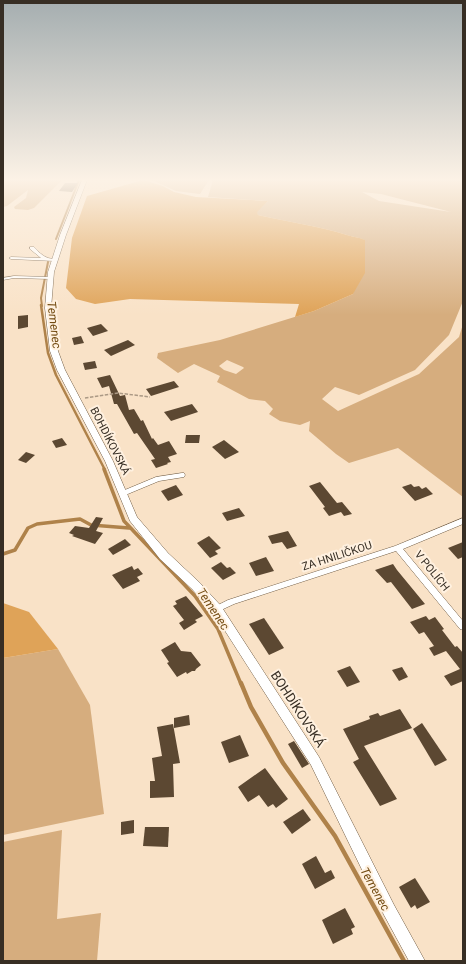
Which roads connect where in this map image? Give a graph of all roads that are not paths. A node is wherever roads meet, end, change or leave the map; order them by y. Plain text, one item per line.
1 (66, 225) edge
2 (32, 248) dead end
3 (11, 258) dead end
4 (51, 260) junction
5 (47, 278) junction
6 (3, 279) edge
7 (182, 475) dead end
8 (122, 494) junction
9 (463, 521) edge
10 (398, 548) junction
11 (217, 609) junction
12 (463, 627) edge
13 (418, 961) edge

1 - 4 street, BOHDÍKOVSKÁ
2 - 4 street
3 - 4 street
4 - 5 street, BOHDÍKOVSKÁ
5 - 6 street
5 - 8 street, BOHDÍKOVSKÁ
7 - 8 street, BOHDÍKOVSKÁ
8 - 11 street, BOHDÍKOVSKÁ
9 - 10 street, ZA HNILIČKOU
10 - 11 street, ZA HNILIČKOU
10 - 12 street, V POLÍCH
11 - 13 street, BOHDÍKOVSKÁ

